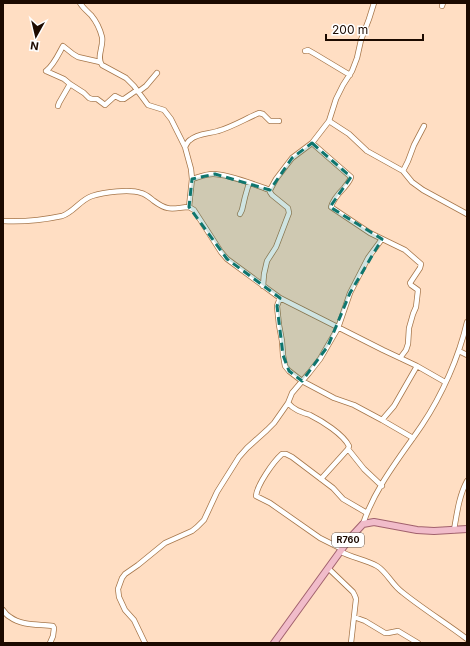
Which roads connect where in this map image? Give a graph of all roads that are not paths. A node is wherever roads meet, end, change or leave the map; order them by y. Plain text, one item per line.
1 (80, 3) edge
2 (374, 3) edge
3 (305, 51) dead end
4 (100, 62) junction
5 (157, 74) dead end
6 (350, 75) junction
7 (70, 84) junction
8 (138, 91) junction
9 (58, 106) dead end
10 (279, 121) dead end
11 (329, 121) junction
12 (424, 126) dead end
13 (312, 143) junction
14 (185, 147) junction
15 (404, 171) junction
16 (192, 179) junction
17 (250, 183) junction
18 (270, 190) junction
19 (189, 207) junction
20 (240, 214) dead end
21 (467, 214) edge
22 (3, 221) edge
23 (382, 239) junction
24 (263, 286) junction
25 (280, 298) junction
26 (467, 324) edge
27 (338, 328) junction
28 (459, 351) junction
29 (467, 355) edge
30 (400, 358) junction
31 (417, 366) junction
32 (302, 381) junction
33 (445, 382) junction
34 (288, 403) junction
35 (382, 420) junction
36 (413, 438) junction
37 (348, 449) junction
38 (321, 479) junction
39 (467, 481) edge
40 (382, 486) junction
41 (367, 513) junction
42 (363, 524) junction
43 (467, 529) edge
44 (454, 530) junction
45 (341, 550) junction
46 (328, 568) junction
47 (3, 610) edge
48 (354, 617) junction
49 (467, 639) edge
50 (50, 643) edge
51 (144, 643) edge
52 (274, 643) edge
53 (351, 643) edge
54 (418, 643) edge

1 - 4 street
2 - 6 street
3 - 6 street
4 - 7 street
4 - 8 street
5 - 8 street
6 - 11 street
7 - 8 street
7 - 9 street
8 - 14 street
10 - 14 street
11 - 13 street
11 - 15 street
12 - 15 street
13 - 18 street
13 - 23 street
14 - 16 street
15 - 21 street
16 - 17 street
16 - 19 street
17 - 18 street
17 - 20 street
18 - 24 street
19 - 22 street
19 - 24 street
23 - 27 street
23 - 30 street
24 - 25 street
25 - 27 street
25 - 32 street
26 - 28 street
27 - 30 street
27 - 32 street
28 - 29 street
28 - 33 street
30 - 31 street
31 - 33 street
31 - 35 street
32 - 34 street
32 - 35 street
33 - 36 street
34 - 37 street
34 - 51 street
35 - 36 street
36 - 40 street
37 - 38 street
37 - 40 street
38 - 41 street
38 - 45 street
39 - 44 street
40 - 41 street
41 - 42 street
42 - 44 main road, R760
42 - 45 main road, R760
43 - 44 main road, R760
45 - 46 main road, R760
45 - 49 street
46 - 48 street
46 - 52 main road, R760
47 - 50 street
48 - 53 street
48 - 54 street

